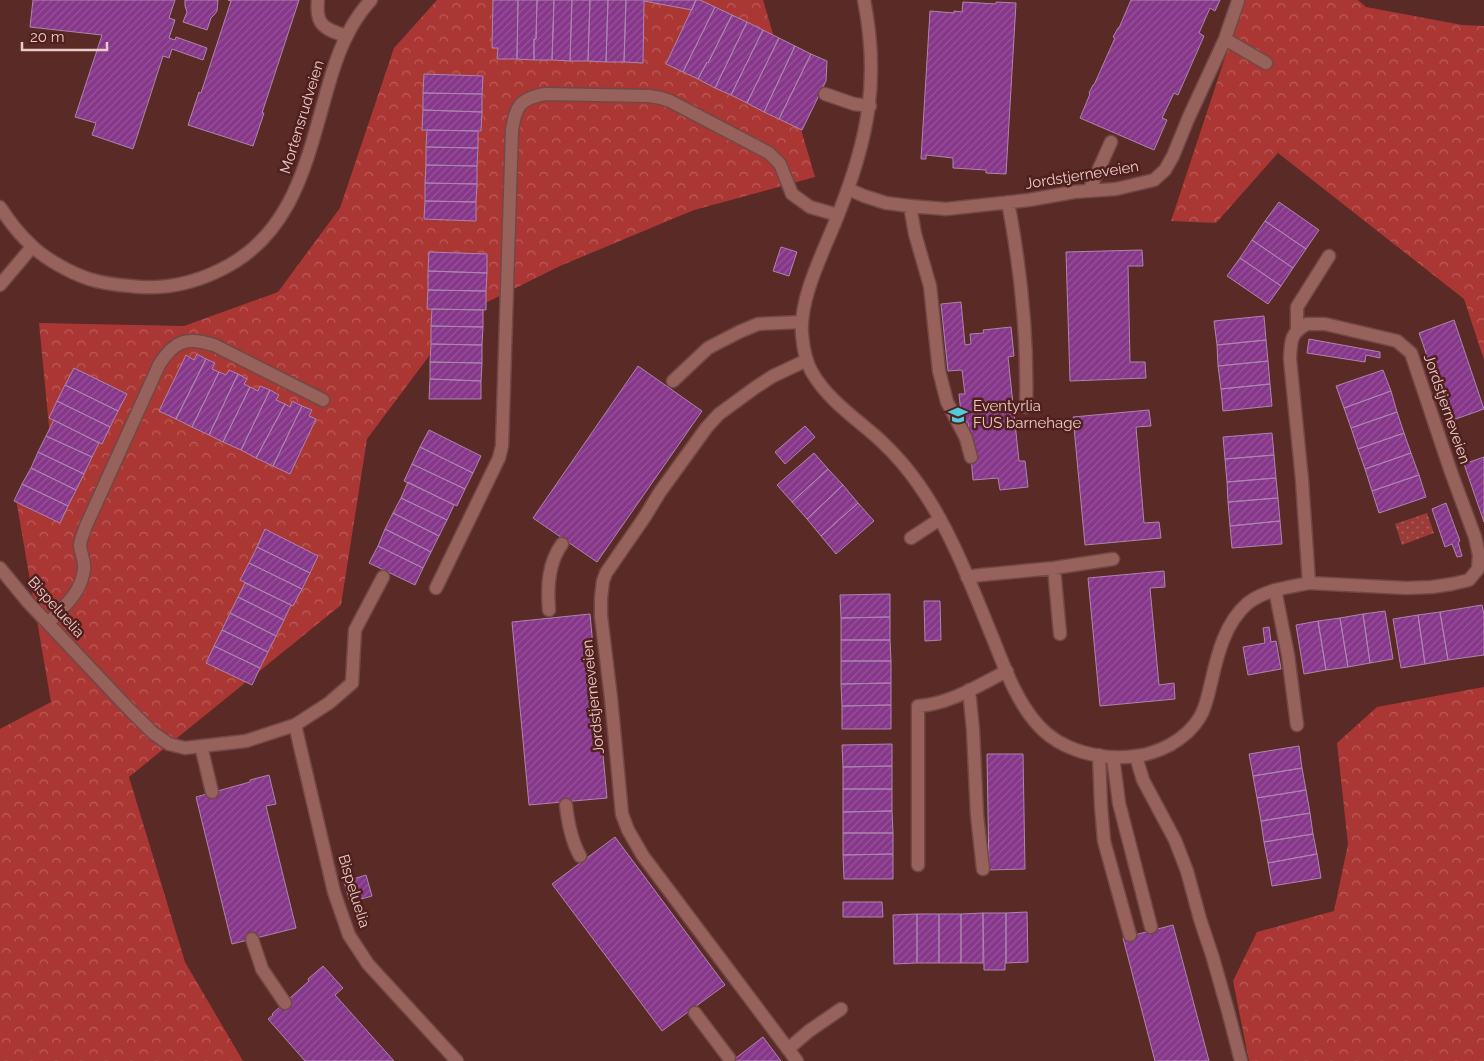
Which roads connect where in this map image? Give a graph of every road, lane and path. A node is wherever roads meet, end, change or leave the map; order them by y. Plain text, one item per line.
1 (318, 0) edge
2 (371, 0) edge
3 (864, 0) edge
4 (1238, 0) edge
5 (346, 36) junction
6 (1225, 39) junction
7 (1266, 63) dead end
8 (825, 94) dead end
9 (870, 106) junction
10 (1111, 142) dead end
11 (848, 189) junction
12 (1089, 191) junction
13 (1008, 202) junction
14 (910, 206) junction
15 (0, 207) edge
16 (838, 215) junction
17 (32, 247) junction
18 (1329, 256) dead end
19 (0, 285) edge
20 (802, 322) junction
21 (1298, 329) junction
22 (808, 360) junction
23 (673, 381) dead end
24 (324, 400) dead end
25 (1026, 407) dead end
26 (971, 457) dead end
27 (940, 518) junction
28 (911, 538) dead end
29 (562, 544) dead end
30 (1113, 559) dead end
31 (0, 568) edge
32 (1054, 568) junction
33 (383, 577) dead end
34 (967, 577) junction
35 (1309, 583) junction
36 (436, 588) dead end
37 (1274, 590) junction
38 (548, 610) dead end
39 (48, 623) junction
40 (1060, 634) dead end
41 (1007, 671) junction
42 (969, 690) junction
43 (295, 725) junction
44 (1297, 725) dead end
45 (201, 746) junction
46 (1099, 755) junction
47 (1113, 757) junction
48 (1136, 757) junction
49 (212, 792) dead end
50 (566, 805) dead end
51 (580, 856) dead end
52 (918, 865) dead end
53 (983, 869) dead end
54 (1151, 927) dead end
55 (1130, 934) dead end
56 (252, 939) dead end
57 (284, 1003) dead end
58 (841, 1009) dead end
59 (695, 1013) dead end
60 (788, 1049) junction
61 (729, 1058) dead end
62 (458, 1061) edge
63 (797, 1061) edge
64 (1241, 1061) edge

1 - 5 street
2 - 5 street, Mortensrudveien
3 - 9 street, Jordstjerneveien
4 - 6 street, Jordstjerneveien
5 - 17 street, Mortensrudveien
6 - 7 street
6 - 12 street, Jordstjerneveien
8 - 9 street
9 - 11 street, Jordstjerneveien
10 - 12 street
11 - 14 street, Jordstjerneveien
11 - 16 street, Jordstjerneveien
12 - 13 street, Jordstjerneveien
13 - 14 street, Jordstjerneveien
13 - 25 street
14 - 26 street
15 - 17 street, Mortensrudveien
16 - 20 street, Jordstjerneveien
16 - 36 street
17 - 19 street
18 - 21 street
20 - 22 street, Jordstjerneveien
20 - 23 street
21 - 35 street
21 - 35 street, Jordstjerneveien
22 - 27 street, Jordstjerneveien
22 - 60 street, Jordstjerneveien
24 - 39 street
27 - 28 street
27 - 34 street, Jordstjerneveien
29 - 38 street
30 - 32 street
31 - 39 street, Bispeluelia
32 - 34 street
32 - 40 street
33 - 43 street, Bispeluelia
34 - 41 street, Jordstjerneveien
35 - 37 street, Jordstjerneveien
37 - 44 street
37 - 48 street, Jordstjerneveien
39 - 45 street, Bispeluelia
41 - 42 street
41 - 46 street, Jordstjerneveien
42 - 52 street
42 - 53 street
43 - 45 street, Bispeluelia
43 - 62 street, Bispeluelia
45 - 49 street
46 - 47 street, Jordstjerneveien
46 - 55 street
47 - 48 street, Jordstjerneveien
47 - 54 street
48 - 64 street
50 - 51 street
56 - 57 street
58 - 60 street
59 - 61 street
60 - 63 street, Jordstjerneveien

